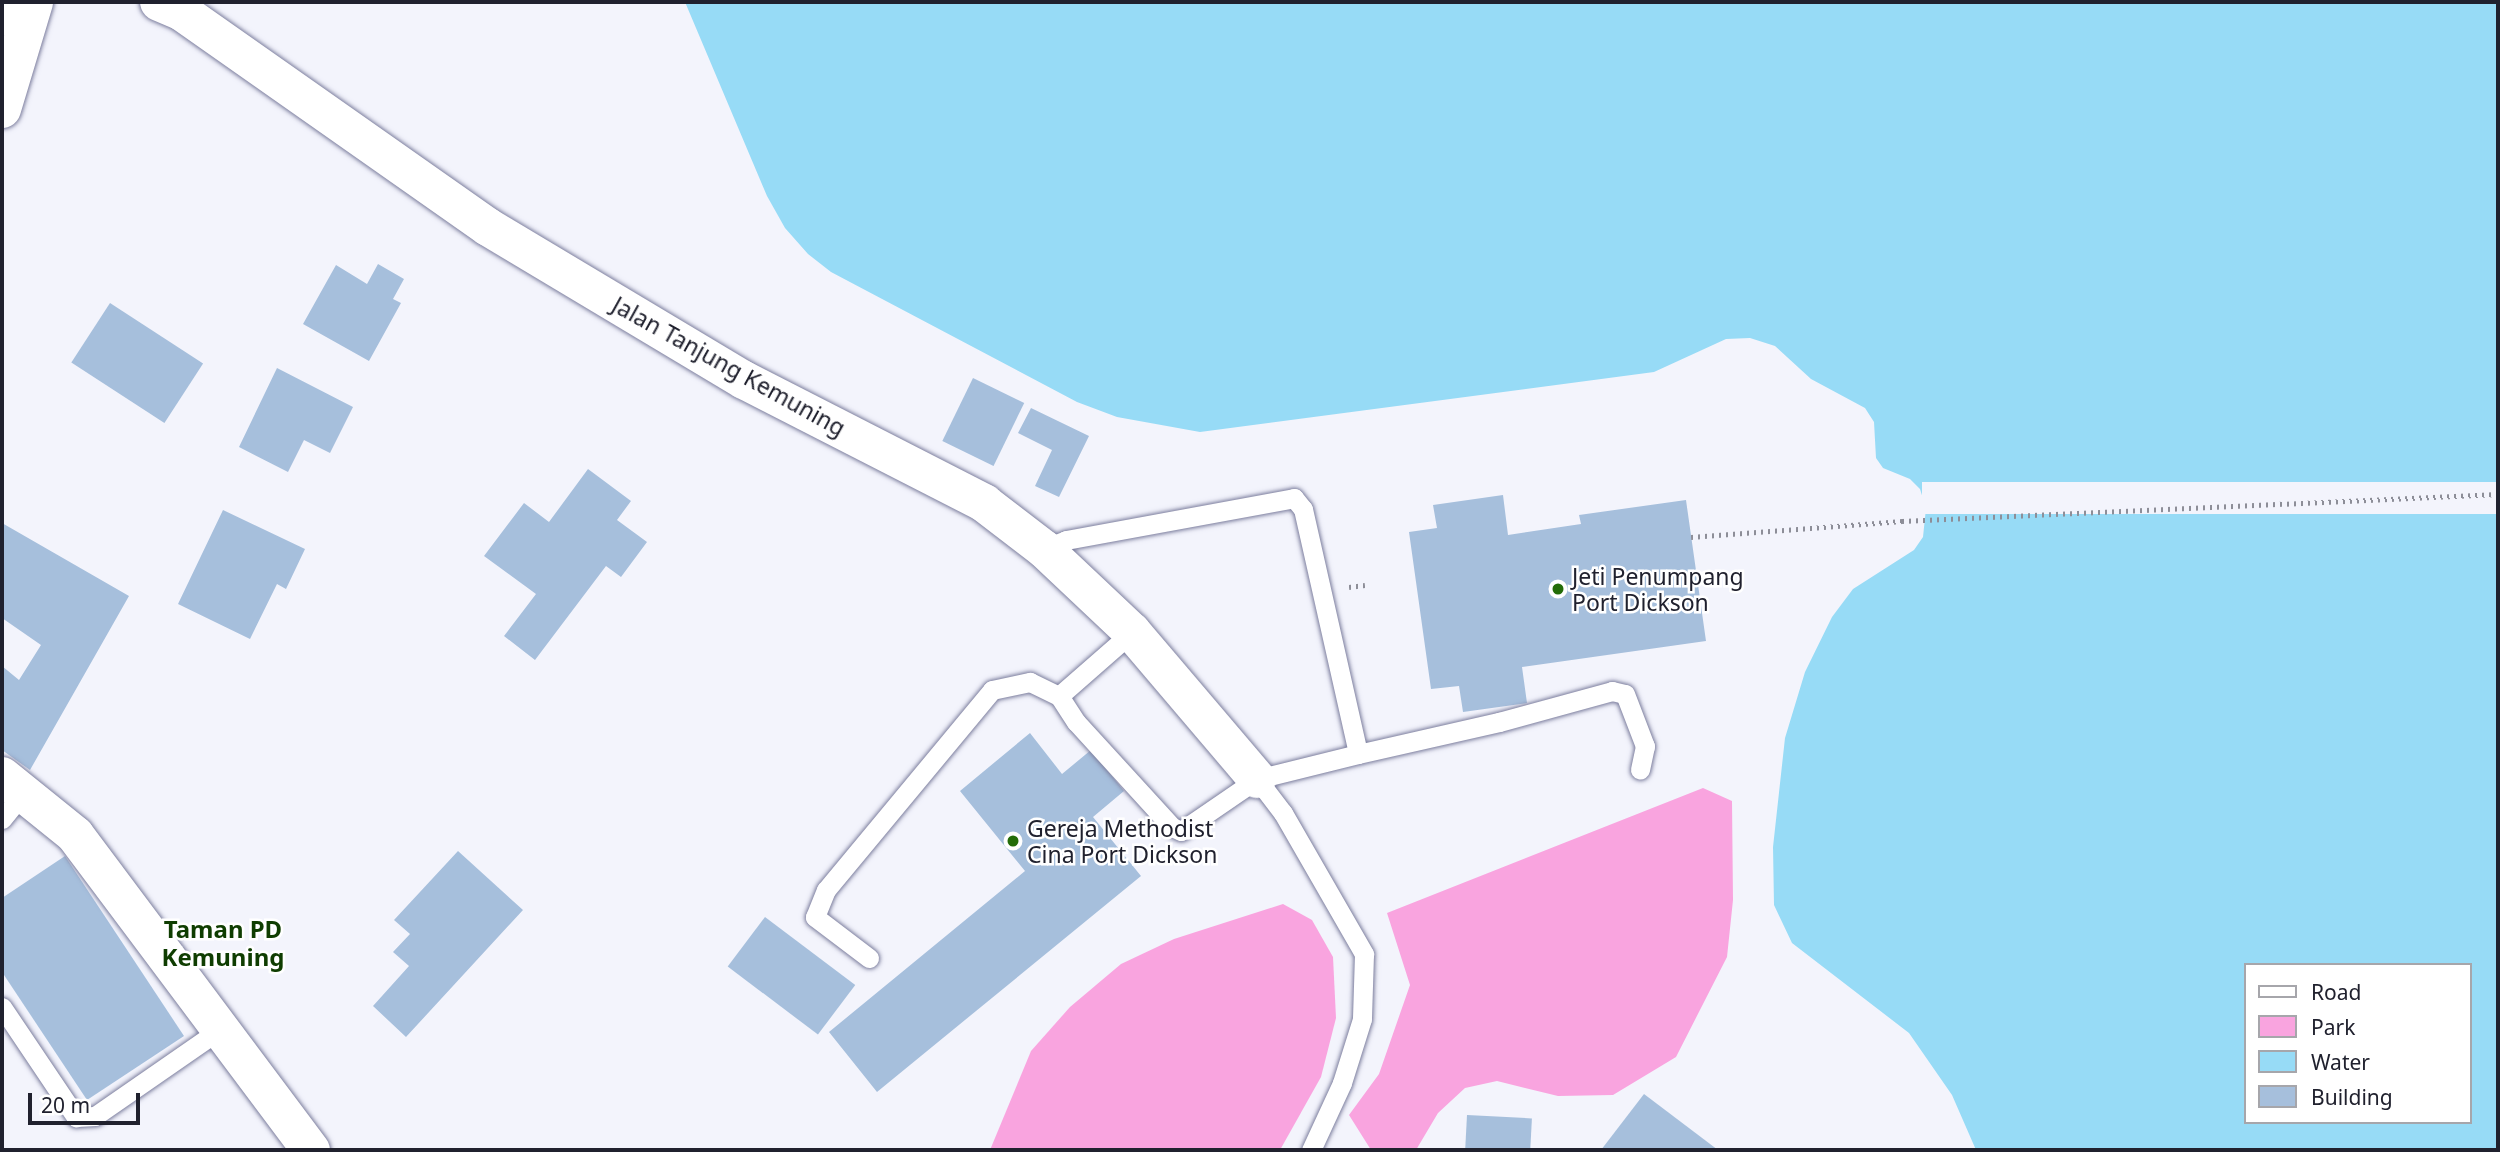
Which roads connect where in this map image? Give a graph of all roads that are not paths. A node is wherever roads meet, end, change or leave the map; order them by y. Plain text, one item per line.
1 (21, 2) edge
2 (33, 2) edge
3 (159, 2) edge
4 (2, 4) edge
5 (2, 17) edge
6 (2, 109) edge
7 (1044, 549) junction
8 (1132, 632) junction
9 (1059, 696) junction
10 (1358, 754) junction
11 (1640, 769) dead end
12 (1257, 779) junction
13 (9, 796) edge
14 (869, 958) dead end
15 (2, 1007) edge
16 (222, 1028) junction
17 (311, 1150) edge
18 (1311, 1150) edge

1 - 4 street
2 - 5 street
2 - 6 street
3 - 7 street, Jalan Tanjung Kemuning
7 - 8 street, Jalan Tanjung Kemuning
7 - 10 lane
8 - 9 lane
8 - 12 street, Jalan Tanjung Kemuning
9 - 12 lane
9 - 14 lane
10 - 11 lane
10 - 12 lane
12 - 18 lane
13 - 16 street
15 - 16 lane
16 - 17 street

